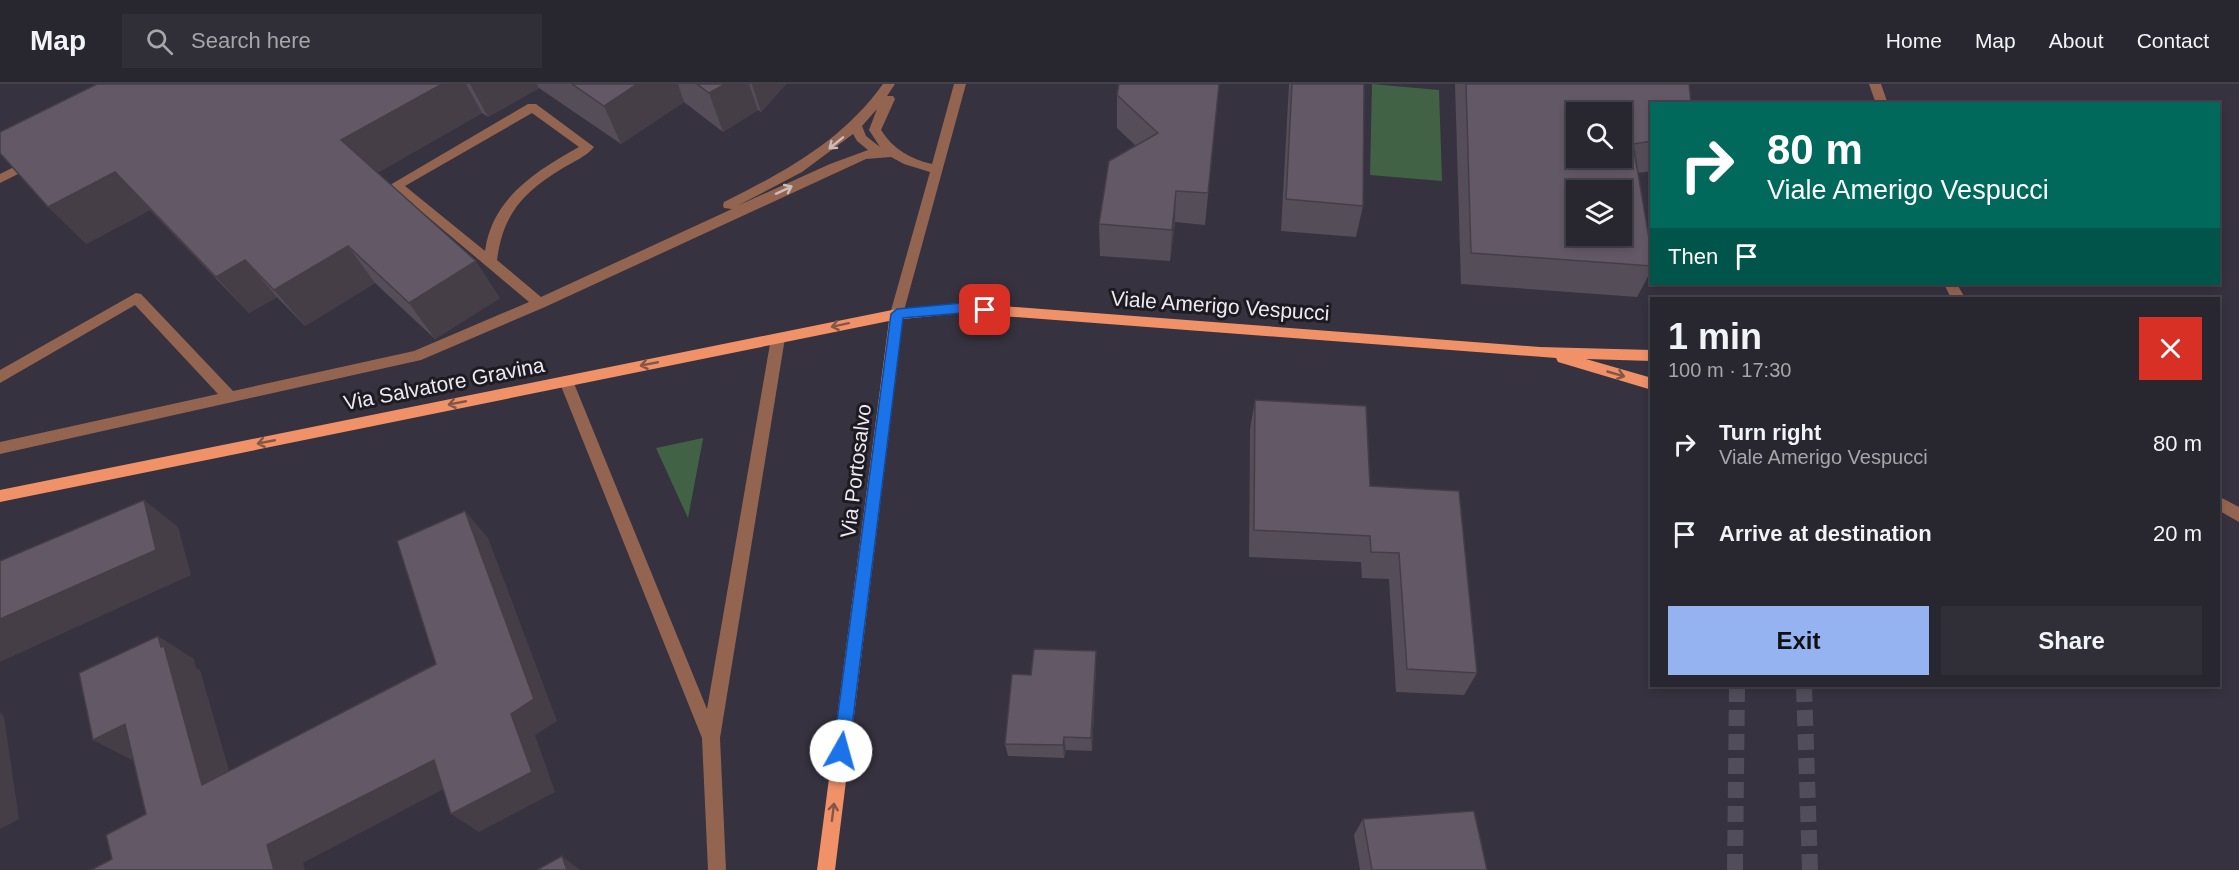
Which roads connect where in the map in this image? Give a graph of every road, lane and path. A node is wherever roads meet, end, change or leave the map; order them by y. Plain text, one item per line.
1 (889, 84) edge
2 (899, 84) edge
3 (960, 84) edge
4 (1875, 84) edge
5 (1881, 102) edge
6 (857, 126) junction
7 (885, 153) junction
8 (46, 154) edge
9 (937, 169) junction
10 (0, 179) edge
11 (490, 262) junction
12 (540, 303) junction
13 (897, 314) junction
14 (778, 338) junction
15 (1540, 352) junction
16 (1650, 357) edge
17 (0, 378) edge
18 (566, 381) junction
19 (1650, 383) edge
20 (230, 397) junction
21 (0, 448) edge
22 (0, 496) edge
23 (2220, 503) edge
24 (2239, 514) edge
25 (711, 738) junction
26 (717, 870) edge
27 (826, 870) edge

1 - 6 street
2 - 7 street
3 - 9 street, Via Portosalvo
4 - 5 street
6 - 7 street
6 -> 12 street
7 - 9 street
12 -> 7 street
8 - 10 street
9 - 13 street, Via Portosalvo
11 - 11 street
11 - 12 street
12 - 20 street
13 -> 14 main road, Via Salvatore Gravina
13 - 15 main road, Viale Amerigo Vespucci
27 -> 13 main road, Via Portosalvo
14 -> 18 main road, Via Salvatore Gravina
14 - 25 street
15 - 16 main road
15 -> 19 main road
17 - 20 street
18 -> 22 main road, Via Salvatore Gravina
18 - 25 street
20 - 21 street
23 - 24 street
25 - 26 street

